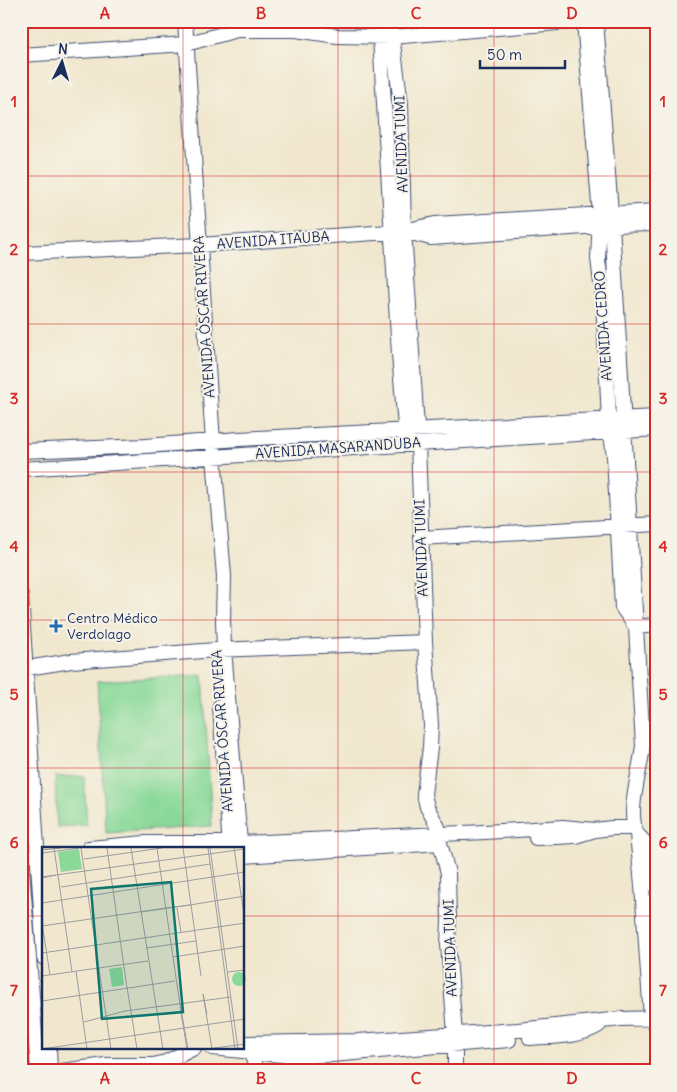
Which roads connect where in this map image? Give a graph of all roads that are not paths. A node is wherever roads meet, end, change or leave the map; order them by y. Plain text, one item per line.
1 (185, 21) edge
2 (390, 21) edge
3 (582, 21) edge
4 (596, 21) edge
5 (385, 37) junction
6 (186, 44) junction
7 (21, 55) edge
8 (656, 211) edge
9 (606, 220) junction
10 (656, 224) edge
11 (398, 231) junction
12 (199, 245) junction
13 (21, 253) edge
14 (656, 417) edge
15 (617, 426) junction
16 (656, 429) edge
17 (412, 437) junction
18 (213, 441) junction
19 (21, 451) edge
20 (214, 456) junction
21 (21, 469) edge
22 (656, 524) edge
23 (624, 526) junction
24 (421, 538) junction
25 (21, 595) edge
26 (656, 625) edge
27 (636, 627) junction
28 (425, 642) junction
29 (220, 649) junction
30 (24, 662) edge
31 (635, 831) junction
32 (439, 839) junction
33 (98, 847) edge
34 (221, 847) edge
35 (236, 847) edge
36 (245, 848) edge
37 (21, 856) edge
38 (41, 859) edge
39 (22, 867) edge
40 (656, 887) edge
41 (42, 892) edge
42 (654, 1020) edge
43 (454, 1039) junction
44 (246, 1045) edge
45 (49, 1050) edge
46 (190, 1050) edge
47 (38, 1071) edge
48 (50, 1071) edge
49 (62, 1071) edge
50 (254, 1071) edge
51 (454, 1071) edge

1 - 6 street, AVENIDA ÓSCAR RIVERA
2 - 5 street, AVENIDA TUMI
3 - 5 street
3 - 9 street, AVENIDA CEDRO
4 - 9 street, AVENIDA CEDRO
5 - 6 street
5 - 11 street, AVENIDA TUMI
6 - 7 street
6 - 12 street, AVENIDA ÓSCAR RIVERA
8 - 9 street, AVENIDA ITAUBA
9 - 10 street, AVENIDA ITAUBA
9 - 11 street, AVENIDA ITAUBA
9 - 15 street, AVENIDA CEDRO
11 - 12 street, AVENIDA ITAUBA
11 - 17 street, AVENIDA TUMI
12 - 13 street, AVENIDA ITAUBA
12 - 18 street, AVENIDA ÓSCAR RIVERA
14 - 15 street
15 - 16 street, AVENIDA MASARANDUBA
15 - 17 street, AVENIDA MASARANDUBA
15 - 23 street, AVENIDA CEDRO
17 - 18 street
17 - 20 street, AVENIDA MASARANDUBA
17 - 24 street, AVENIDA TUMI
18 - 19 street
18 - 20 street, AVENIDA ÓSCAR RIVERA
20 - 21 street, AVENIDA MASARANDUBA
20 - 29 street, AVENIDA ÓSCAR RIVERA
22 - 23 street
23 - 24 street
23 - 27 street, AVENIDA CEDRO
24 - 28 street, AVENIDA TUMI
25 - 30 street
26 - 27 street
27 - 31 street
28 - 29 street
28 - 32 street, AVENIDA TUMI
29 - 30 street
29 - 35 street, AVENIDA ÓSCAR RIVERA
30 - 38 street
31 - 32 street
31 - 40 street
31 - 42 street
32 - 36 street
32 - 43 street, AVENIDA TUMI
33 - 34 street
37 - 38 street
37 - 39 street
38 - 39 street
38 - 41 street
39 - 47 street
42 - 43 street
43 - 44 street
43 - 51 street, AVENIDA TUMI
44 - 50 street
45 - 48 street
46 - 49 street

